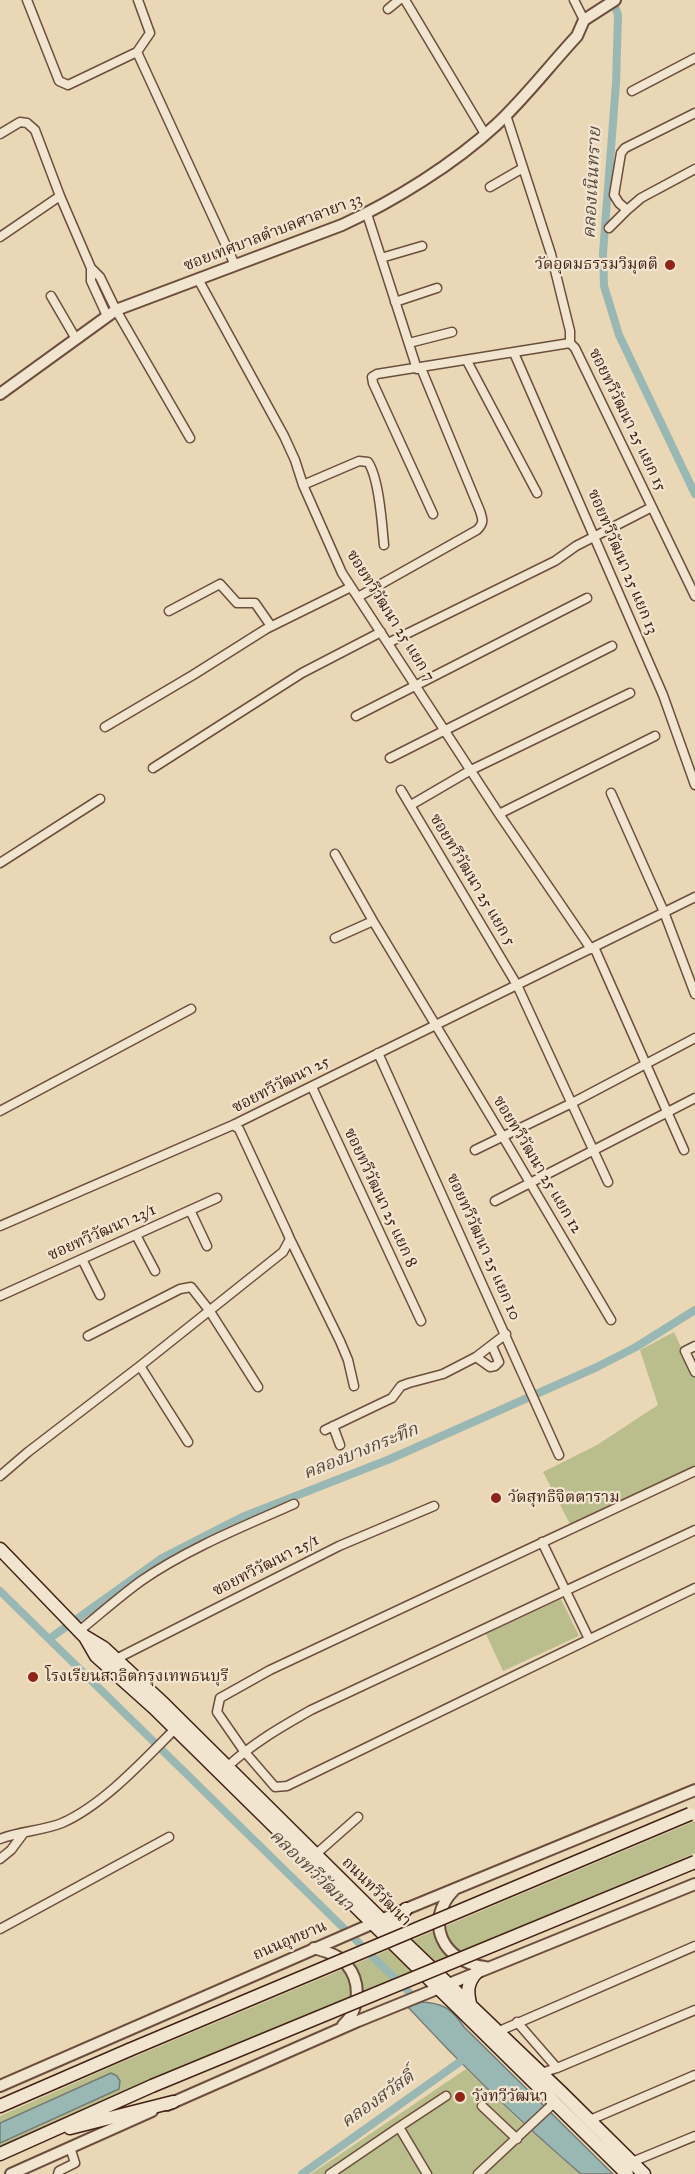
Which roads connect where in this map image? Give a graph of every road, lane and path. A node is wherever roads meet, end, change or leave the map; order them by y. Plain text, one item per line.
1 (27, 0) edge
2 (138, 0) edge
3 (399, 0) edge
4 (405, 0) edge
5 (574, 0) edge
6 (615, 0) edge
7 (600, 6) edge
8 (388, 9) dead end
9 (584, 20) junction
10 (137, 52) junction
11 (695, 58) edge
12 (632, 91) dead end
13 (695, 113) edge
14 (506, 115) junction
15 (0, 134) edge
16 (485, 134) junction
17 (523, 168) junction
18 (695, 169) edge
19 (490, 187) dead end
20 (60, 196) junction
21 (627, 210) junction
22 (367, 214) junction
23 (0, 223) edge
24 (609, 228) dead end
25 (3, 235) edge
26 (422, 246) dead end
27 (381, 258) junction
28 (235, 265) junction
29 (198, 279) junction
30 (437, 288) dead end
31 (51, 296) dead end
32 (395, 302) junction
33 (112, 313) junction
34 (452, 332) dead end
35 (76, 339) junction
36 (409, 343) junction
37 (570, 344) junction
38 (514, 353) junction
39 (467, 361) junction
40 (419, 368) junction
41 (0, 394) edge
42 (190, 438) dead end
43 (303, 484) junction
44 (537, 494) dead end
45 (652, 507) junction
46 (433, 514) dead end
47 (596, 536) junction
48 (384, 545) dead end
49 (351, 587) junction
50 (695, 596) edge
51 (358, 597) junction
52 (587, 598) dead end
53 (169, 611) dead end
54 (271, 626) junction
55 (381, 632) junction
56 (388, 643) junction
57 (612, 646) dead end
58 (416, 686) junction
59 (630, 693) dead end
60 (356, 716) dead end
61 (105, 727) dead end
62 (445, 729) junction
63 (655, 736) dead end
64 (390, 758) dead end
65 (153, 768) dead end
66 (471, 771) junction
67 (695, 785) edge
68 (401, 790) dead end
69 (611, 793) dead end
70 (99, 799) dead end
71 (411, 806) junction
72 (499, 814) junction
73 (335, 854) dead end
74 (0, 863) edge
75 (695, 897) edge
76 (664, 912) junction
77 (373, 921) junction
78 (335, 938) dead end
79 (592, 948) junction
80 (517, 985) junction
81 (695, 994) edge
82 (191, 1009) dead end
83 (436, 1025) junction
84 (695, 1038) edge
85 (378, 1053) junction
86 (645, 1063) junction
87 (312, 1087) junction
88 (695, 1098) edge
89 (572, 1103) junction
90 (0, 1111) edge
91 (667, 1112) junction
92 (233, 1125) junction
93 (503, 1137) junction
94 (475, 1150) dead end
95 (684, 1150) dead end
96 (594, 1151) junction
97 (608, 1182) dead end
98 (530, 1183) junction
99 (217, 1198) dead end
100 (495, 1201) dead end
101 (190, 1210) junction
102 (0, 1226) edge
103 (136, 1235) junction
104 (290, 1239) junction
105 (207, 1246) dead end
106 (82, 1259) junction
107 (154, 1271) dead end
108 (100, 1295) dead end
109 (0, 1296) edge
110 (209, 1310) junction
111 (611, 1320) dead end
112 (421, 1321) dead end
113 (506, 1334) junction
114 (88, 1336) dead end
115 (492, 1346) junction
116 (695, 1346) edge
117 (476, 1357) junction
118 (140, 1366) junction
119 (695, 1372) edge
120 (354, 1386) dead end
121 (258, 1387) dead end
122 (188, 1442) dead end
123 (340, 1445) dead end
124 (558, 1455) dead end
125 (695, 1471) edge
126 (0, 1476) edge
127 (294, 1504) dead end
128 (434, 1506) dead end
129 (695, 1530) edge
130 (542, 1542) junction
131 (0, 1549) edge
132 (695, 1588) edge
133 (566, 1591) junction
134 (76, 1627) junction
135 (589, 1639) junction
136 (116, 1659) junction
137 (175, 1729) junction
138 (244, 1751) junction
139 (227, 1767) junction
140 (695, 1790) edge
141 (692, 1813) edge
142 (358, 1817) dead end
143 (22, 1834) junction
144 (169, 1837) dead end
145 (0, 1839) edge
146 (315, 1855) junction
147 (0, 1859) edge
148 (695, 1862) edge
149 (695, 1884) edge
150 (456, 1888) junction
151 (406, 1909) junction
152 (373, 1924) junction
153 (0, 1929) edge
154 (396, 1934) junction
155 (320, 1946) junction
156 (695, 1946) edge
157 (483, 1969) junction
158 (438, 1988) junction
159 (471, 2008) junction
160 (695, 2010) edge
161 (516, 2022) junction
162 (338, 2030) junction
163 (497, 2032) junction
164 (557, 2068) junction
165 (541, 2073) junction
166 (695, 2075) edge
167 (0, 2086) edge
168 (563, 2094) junction
169 (446, 2096) dead end
170 (173, 2102) junction
171 (0, 2106) edge
172 (482, 2106) dead end
173 (551, 2106) junction
174 (590, 2120) junction
175 (399, 2127) junction
176 (695, 2136) edge
177 (36, 2137) junction
178 (517, 2139) junction
179 (70, 2147) junction
180 (0, 2154) edge
181 (629, 2168) edge
182 (11, 2174) edge
183 (58, 2174) edge
184 (330, 2174) edge
185 (427, 2174) edge
186 (478, 2174) edge
187 (644, 2174) edge

1 - 10 street
2 - 10 street
3 - 8 street
4 - 16 street
5 - 9 street
6 - 7 street, ซอยเทศบาลตำบลศาลายา 33
7 - 9 street, ซอยเทศบาลตำบลศาลายา 33
9 - 14 street, ซอยเทศบาลตำบลศาลายา 33
10 - 28 street
11 - 12 street
13 - 21 street
14 - 16 street, ซอยเทศบาลตำบลศาลายา 33
14 - 17 street
15 - 20 street
16 - 22 street, ซอยเทศบาลตำบลศาลายา 33
17 - 19 street
17 - 37 street
18 - 21 street
20 - 25 street
20 - 33 street
21 - 24 street
22 - 27 street
22 - 28 street, ซอยเทศบาลตำบลศาลายา 33
23 - 25 street
26 - 27 street
27 - 32 street
28 - 29 street, ซอยเทศบาลตำบลศาลายา 33
29 - 33 street, ซอยเทศบาลตำบลศาลายา 33
29 - 43 street, ซอยทวีวัฒนา 25 แยก 7
30 - 32 street
31 - 35 street
32 - 36 street
33 - 35 street, ซอยเทศบาลตำบลศาลายา 33
33 - 42 street
34 - 36 street
35 - 41 street, ซอยเทศบาลตำบลศาลายา 33
36 - 40 street
37 - 38 street, ซอยทวีวัฒนา 25 แยก 15
37 - 45 street, ซอยทวีวัฒนา 25 แยก 15
38 - 39 street, ซอยทวีวัฒนา 25 แยก 15
38 - 47 street, ซอยทวีวัฒนา 25 แยก 13
39 - 40 street, ซอยทวีวัฒนา 25 แยก 15
39 - 44 street
40 - 46 street, ซอยทวีวัฒนา 25 แยก 15
40 - 51 street
43 - 48 street
43 - 49 street, ซอยทวีวัฒนา 25 แยก 7
45 - 47 street
45 - 50 street, ซอยทวีวัฒนา 25 แยก 15
47 - 56 street
47 - 67 street, ซอยทวีวัฒนา 25 แยก 13
49 - 51 street, ซอยทวีวัฒนา 25 แยก 7
49 - 54 street
51 - 55 street, ซอยทวีวัฒนา 25 แยก 7
52 - 58 street
53 - 54 street
54 - 61 street
55 - 56 street, ซอยทวีวัฒนา 25 แยก 7
55 - 65 street
56 - 58 street, ซอยทวีวัฒนา 25 แยก 7
57 - 62 street
58 - 60 street
58 - 62 street, ซอยทวีวัฒนา 25 แยก 7
59 - 66 street
62 - 64 street
62 - 66 street, ซอยทวีวัฒนา 25 แยก 7
63 - 72 street
66 - 71 street
66 - 72 street, ซอยทวีวัฒนา 25 แยก 7
68 - 71 street, ซอยทวีวัฒนา 25 แยก 5
69 - 76 street
70 - 74 street
71 - 80 street, ซอยทวีวัฒนา 25 แยก 5
72 - 79 street, ซอยทวีวัฒนา 25 แยก 7
73 - 77 street, ซอยทวีวัฒนา 25 แยก 12
75 - 76 street, ซอยทวีวัฒนา 25
76 - 79 street, ซอยทวีวัฒนา 25
76 - 81 street
77 - 78 street
77 - 83 street, ซอยทวีวัฒนา 25 แยก 12
79 - 80 street, ซอยทวีวัฒนา 25
79 - 86 street, ซอยทวีวัฒนา 25 แยก 7
80 - 83 street, ซอยทวีวัฒนา 25
80 - 89 street, ซอยทวีวัฒนา 25 แยก 5
82 - 90 street
83 - 85 street, ซอยทวีวัฒนา 25
83 - 93 street, ซอยทวีวัฒนา 25 แยก 12
84 - 86 street
85 - 87 street, ซอยทวีวัฒนา 25
85 - 113 street, ซอยทวีวัฒนา 25 แยก 10
86 - 89 street
86 - 91 street, ซอยทวีวัฒนา 25 แยก 7
87 - 92 street, ซอยทวีวัฒนา 25
87 - 112 street, ซอยทวีวัฒนา 25 แยก 8
88 - 91 street
89 - 93 street
89 - 96 street, ซอยทวีวัฒนา 25 แยก 5
91 - 95 street, ซอยทวีวัฒนา 25 แยก 7
91 - 96 street
92 - 102 street
92 - 104 street, ซอยทวีวัฒนา 25
93 - 94 street
93 - 98 street, ซอยทวีวัฒนา 25 แยก 12
96 - 97 street, ซอยทวีวัฒนา 25 แยก 5
96 - 98 street
98 - 100 street
98 - 111 street, ซอยทวีวัฒนา 25 แยก 12
99 - 101 street, ซอยทวีวัฒนา 23/1
101 - 103 street, ซอยทวีวัฒนา 23/1
101 - 105 street
103 - 106 street, ซอยทวีวัฒนา 23/1
103 - 107 street
104 - 110 street
104 - 120 street, ซอยทวีวัฒนา 25
106 - 108 street
106 - 109 street, ซอยทวีวัฒนา 23/1
110 - 114 street
110 - 118 street
110 - 121 street
113 - 115 street
113 - 124 street, ซอยทวีวัฒนา 25 แยก 10
115 - 117 street
115 - 117 street
116 - 119 street
117 - 123 street
118 - 122 street
118 - 126 street
125 - 130 street
127 - 134 street
128 - 136 street, ซอยทวีวัฒนา 25/1
129 - 133 street
130 - 133 street
130 - 138 street
131 - 134 main road, ถนนทวีวัฒนา
132 - 135 street
133 - 135 street
133 - 138 street
134 - 136 main road, ถนนทวีวัฒนา
134 - 137 main road, ถนนทวีวัฒนา
135 - 138 street
136 - 139 main road, ถนนทวีวัฒนา
137 - 143 street
137 - 152 main road, ถนนทวีวัฒนา
138 - 139 street
139 - 146 main road, ถนนทวีวัฒนา
140 - 150 street, ถนนอุทยาน
141 - 171 main road, bridge
142 - 146 street
143 - 145 street
143 - 147 street
144 - 153 street
146 - 152 main road, ถนนทวีวัฒนา
148 - 177 main road, bridge
149 - 157 street
150 - 151 street, ถนนอุทยาน
150 - 157 street
151 - 152 street, ถนนอุทยาน
151 - 154 main road
152 - 154 main road, ถนนทวีวัฒนา
152 - 155 street, ถนนอุทยาน
152 - 158 main road, ถนนทวีวัฒนา
154 - 158 main road, ถนนทวีวัฒนา
155 - 162 street
155 - 167 street, ถนนอุทยาน
156 - 161 street
157 - 158 street
157 - 159 main road
158 - 159 main road, ถนนทวีวัฒนา
158 - 162 street
158 - 173 main road, ถนนทวีวัฒนา
159 - 163 main road, ถนนทวีวัฒนา
160 - 164 street
161 - 163 street
161 - 164 street
162 - 170 street
163 - 165 main road, ถนนทวีวัฒนา
164 - 165 street
165 - 168 main road, ถนนทวีวัฒนา
166 - 174 street
168 - 173 main road
168 - 174 main road, ถนนทวีวัฒนา
169 - 175 street
170 - 177 main road
170 - 179 street
172 - 178 street
173 - 178 street
173 - 181 main road, ถนนทวีวัฒนา
174 - 181 main road, ถนนทวีวัฒนา
175 - 184 street
175 - 185 street
176 - 181 street
177 - 180 main road
178 - 186 street
179 - 182 street
179 - 183 street
181 - 187 main road, ถนนทวีวัฒนา

